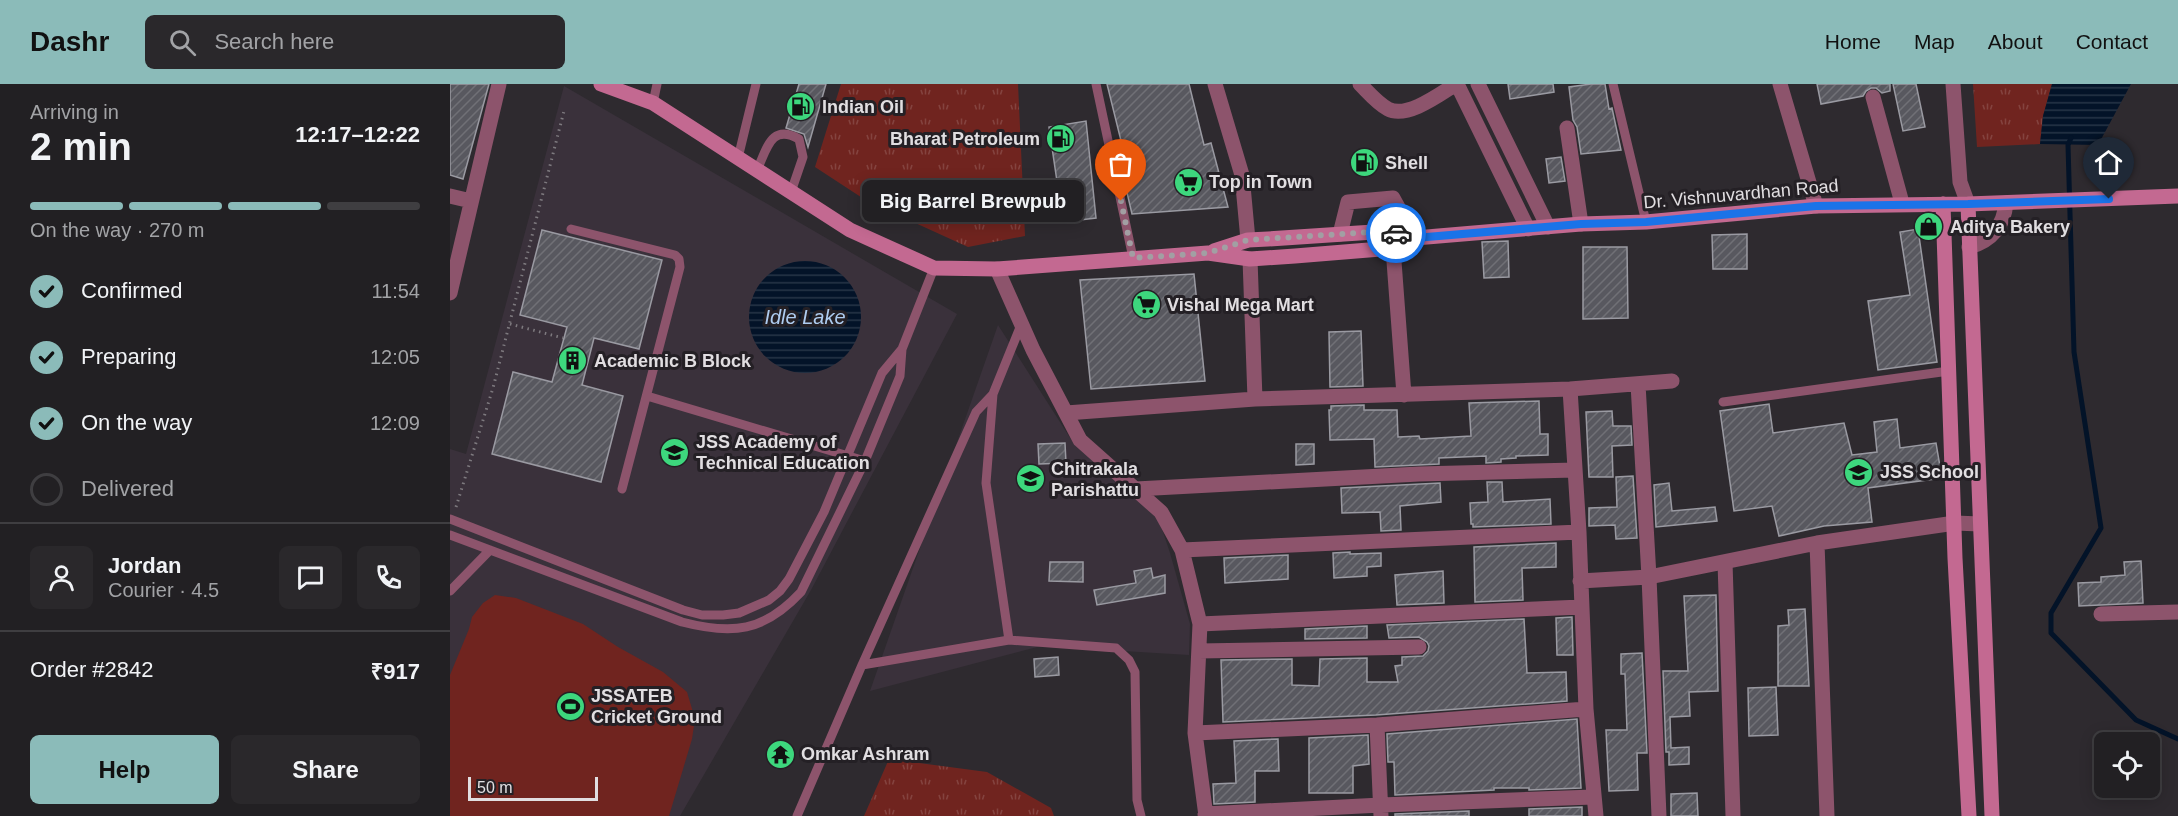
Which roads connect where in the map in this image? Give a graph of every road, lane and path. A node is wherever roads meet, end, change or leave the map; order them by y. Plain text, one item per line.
1 (499, 84) edge
2 (601, 84) edge
3 (657, 84) edge
4 (756, 84) edge
5 (1096, 84) edge
6 (1215, 84) edge
7 (1360, 84) edge
8 (1456, 84) edge
9 (1478, 84) edge
10 (1613, 84) edge
11 (1780, 84) edge
12 (1953, 84) edge
13 (1873, 97) dead end
14 (653, 103) junction
15 (564, 111) dead end
16 (1566, 128) dead end
17 (738, 158) junction
18 (757, 170) junction
19 (1960, 182) junction
20 (791, 192) junction
21 (450, 196) edge
22 (2178, 196) edge
23 (471, 201) junction
24 (2006, 202) junction
25 (1902, 203) junction
26 (1943, 204) junction
27 (1968, 204) junction
28 (1816, 206) junction
29 (1646, 222) junction
30 (1581, 224) junction
31 (1548, 227) junction
32 (1528, 228) junction
33 (571, 229) dead end
34 (1389, 231) junction
35 (1340, 234) junction
36 (1415, 238) junction
37 (1248, 240) junction
38 (1969, 247) junction
39 (1393, 248) junction
40 (1208, 253) junction
41 (1133, 258) junction
42 (1250, 259) junction
43 (934, 268) junction
44 (997, 269) junction
45 (450, 293) edge
46 (510, 324) junction
47 (1021, 325) junction
48 (563, 338) dead end
49 (902, 349) junction
50 (1949, 371) junction
51 (1672, 381) dead end
52 (1638, 384) junction
53 (1570, 389) junction
54 (993, 394) junction
55 (1404, 395) junction
56 (647, 396) junction
57 (1255, 399) junction
58 (1723, 402) dead end
59 (1066, 413) junction
60 (848, 456) junction
61 (865, 461) junction
62 (1575, 470) junction
63 (622, 489) dead end
64 (1136, 489) junction
65 (451, 519) edge
66 (1955, 523) junction
67 (1980, 524) junction
68 (1579, 532) junction
69 (450, 535) edge
70 (1817, 543) junction
71 (490, 550) junction
72 (1182, 550) junction
73 (1725, 562) junction
74 (1649, 577) junction
75 (1580, 581) junction
76 (450, 591) edge
77 (1581, 607) junction
78 (2178, 612) edge
79 (739, 613) junction
80 (2101, 614) dead end
81 (1200, 624) junction
82 (744, 628) junction
83 (1009, 640) junction
84 (1419, 647) dead end
85 (1199, 651) junction
86 (862, 665) junction
87 (1586, 709) junction
88 (1377, 725) junction
89 (1195, 734) junction
90 (1593, 797) junction
91 (1381, 810) edge
92 (1205, 815) edge
93 (797, 816) edge
94 (1141, 816) edge
95 (1596, 816) edge
96 (1659, 816) edge
97 (1733, 816) edge
98 (1827, 816) edge
99 (1969, 816) edge
100 (1992, 816) edge

1 - 23 street
2 - 14 main road, Dr. Vishnuvardhan Road
3 - 14 lane
4 - 17 lane
5 - 41 lane
6 - 37 street
7 - 8 street
8 - 32 street
9 - 31 street
10 - 29 lane
11 - 28 street
12 - 19 street
13 - 25 street
14 - 17 main road, Dr. Vishnuvardhan Road
15 - 46 path
16 - 30 street
17 - 18 main road, Dr. Vishnuvardhan Road
18 - 20 main road, Dr. Vishnuvardhan Road
18 - 20 lane
19 - 26 street
19 - 27 street
20 - 43 main road, Dr. Vishnuvardhan Road
21 - 23 street
22 - 24 main road, Dr. Vishnuvardhan Road
23 - 45 street
24 - 27 main road, Dr. Vishnuvardhan Road
24 - 38 street
25 - 26 main road, Dr. Vishnuvardhan Road
25 - 28 main road, Dr. Vishnuvardhan Road
26 - 27 main road, Dr. Vishnuvardhan Road
26 - 50 main road
27 - 38 main road
28 - 29 main road, Dr. Vishnuvardhan Road
29 - 30 main road, Dr. Vishnuvardhan Road
30 - 31 main road, Dr. Vishnuvardhan Road
31 - 32 main road, Dr. Vishnuvardhan Road
32 - 36 main road, Dr. Vishnuvardhan Road
33 - 56 lane
34 - 35 main road, Dr. Vishnuvardhan Road
34 - 36 main road, Dr. Vishnuvardhan Road
34 - 39 street
35 - 36 street
35 - 37 main road, Dr. Vishnuvardhan Road
36 - 39 main road, Dr. Vishnuvardhan Road
37 - 40 main road, Dr. Vishnuvardhan Road
38 - 67 main road
39 - 42 main road, Dr. Vishnuvardhan Road
39 - 55 street
40 - 41 main road, Dr. Vishnuvardhan Road
40 - 42 main road, Dr. Vishnuvardhan Road
41 - 44 main road, Dr. Vishnuvardhan Road
42 - 57 street
43 - 44 main road, Dr. Vishnuvardhan Road
43 - 49 lane
44 - 47 street
46 - 48 path
46 - 65 path
47 - 54 lane
47 - 59 street
49 - 60 lane
49 - 61 lane
50 - 58 lane
50 - 66 main road
51 - 52 street
52 - 53 street
52 - 74 street
53 - 55 street
53 - 62 street
54 - 83 lane
54 - 86 lane
55 - 57 street
56 - 60 lane
56 - 63 lane
57 - 59 street
59 - 64 street
60 - 61 lane
60 - 79 lane
61 - 82 lane
62 - 64 street
62 - 68 street
64 - 72 street
65 - 79 lane
66 - 67 street
66 - 70 street
66 - 99 main road
67 - 100 main road
68 - 72 street
68 - 75 street
69 - 71 lane
70 - 73 street
70 - 98 street
71 - 76 lane
71 - 82 lane
72 - 81 street
73 - 74 street
73 - 97 street
74 - 75 street
74 - 96 street
75 - 77 street
77 - 81 street
77 - 87 street
78 - 80 street
79 - 82 lane
81 - 85 street
83 - 86 lane
83 - 94 lane
84 - 85 street
85 - 89 street
86 - 93 lane
87 - 88 street
87 - 90 street
88 - 89 street
88 - 91 street
89 - 92 street
90 - 91 street
90 - 95 street
91 - 92 street

